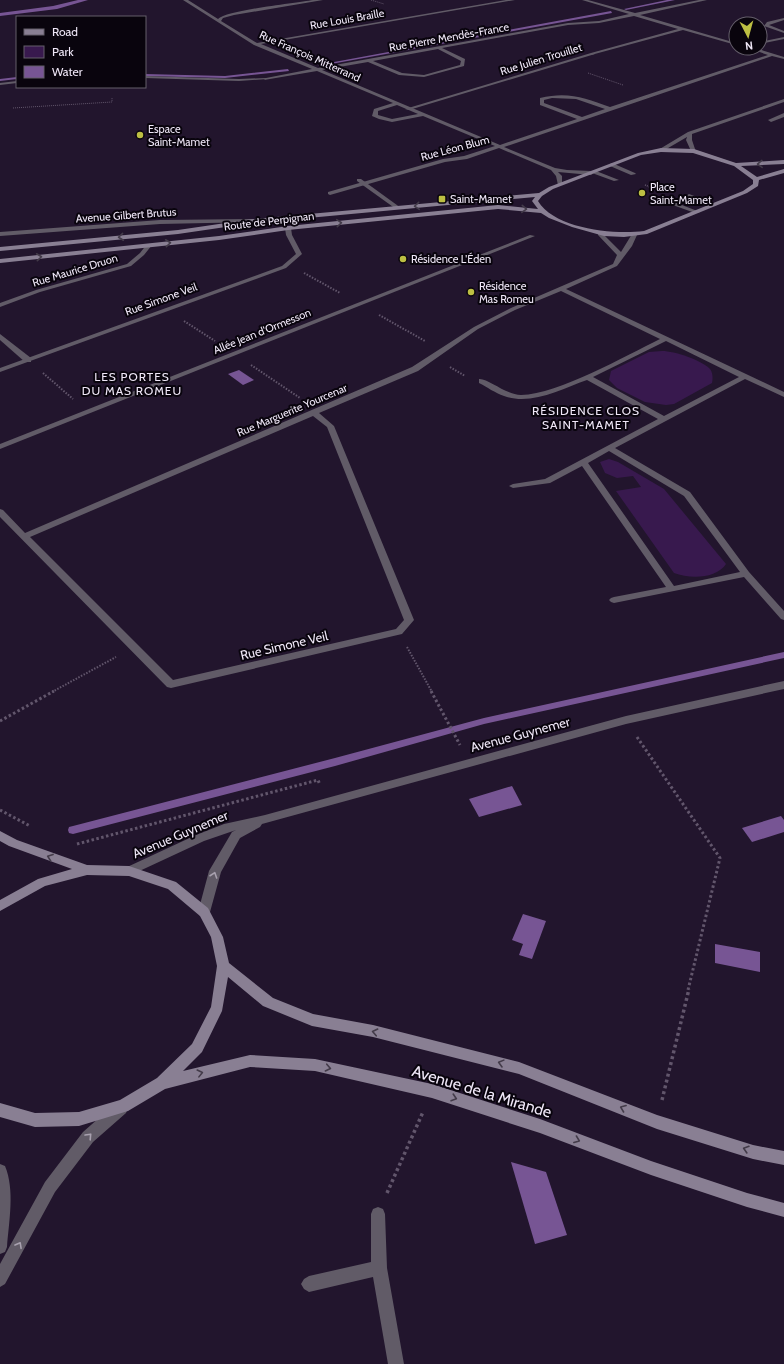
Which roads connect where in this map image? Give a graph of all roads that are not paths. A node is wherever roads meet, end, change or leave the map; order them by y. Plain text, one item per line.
1 (185, 0) edge
2 (321, 0) edge
3 (513, 0) edge
4 (584, 0) edge
5 (705, 0) edge
6 (635, 14) junction
7 (220, 19) junction
8 (784, 19) edge
9 (681, 29) junction
10 (784, 32) edge
11 (784, 38) edge
12 (768, 41) edge
13 (728, 42) edge
14 (256, 44) junction
15 (440, 49) junction
16 (768, 53) edge
17 (771, 54) junction
18 (784, 58) edge
19 (370, 61) junction
20 (317, 71) junction
21 (146, 77) edge
22 (16, 82) edge
23 (0, 84) edge
24 (784, 100) edge
25 (396, 104) junction
26 (407, 109) junction
27 (610, 110) junction
28 (421, 115) junction
29 (784, 115) edge
30 (583, 118) junction
31 (771, 120) dead end
32 (690, 133) junction
33 (498, 147) junction
34 (661, 150) junction
35 (694, 151) junction
36 (784, 162) edge
37 (736, 164) junction
38 (612, 165) junction
39 (553, 170) junction
40 (593, 172) junction
41 (784, 172) edge
42 (633, 174) dead end
43 (756, 179) junction
44 (616, 180) dead end
45 (362, 182) junction
46 (560, 184) junction
47 (330, 193) dead end
48 (540, 195) junction
49 (689, 196) dead end
50 (672, 203) dead end
51 (713, 205) junction
52 (398, 208) junction
53 (540, 210) junction
54 (697, 212) junction
55 (253, 221) junction
56 (288, 228) junction
57 (0, 234) edge
58 (600, 234) junction
59 (634, 235) junction
60 (532, 236) dead end
61 (149, 245) junction
62 (0, 249) edge
63 (0, 260) edge
64 (615, 265) junction
65 (561, 289) junction
66 (0, 306) edge
67 (0, 336) edge
68 (667, 338) junction
69 (28, 360) junction
70 (0, 370) edge
71 (746, 376) junction
72 (587, 377) junction
73 (482, 381) road end
74 (784, 395) edge
75 (316, 412) junction
76 (664, 419) junction
77 (0, 447) edge
78 (609, 448) junction
79 (583, 462) junction
80 (513, 486) dead end
81 (0, 512) edge
82 (25, 536) junction
83 (746, 574) junction
84 (672, 589) junction
85 (614, 600) dead end
86 (784, 617) edge
87 (784, 685) edge
88 (265, 819) junction
89 (0, 836) edge
90 (87, 870) junction
91 (129, 871) junction
92 (0, 906) edge
93 (204, 912) junction
94 (223, 966) junction
95 (162, 1083) junction
96 (123, 1106) junction
97 (0, 1110) edge
98 (784, 1158) edge
99 (0, 1171) edge
100 (784, 1210) edge
101 (378, 1214) road end
102 (0, 1247) edge
103 (379, 1268) junction
104 (0, 1279) edge
105 (309, 1284) dead end
106 (396, 1364) edge

1 - 7 street, Rue François Mitterrand
2 - 7 street
3 - 14 street, Rue Louis Braille
4 - 6 street
5 - 6 street, Rue Pierre Mendès-France
6 - 9 street
6 - 15 street, Rue Pierre Mendès-France
7 - 14 street, Rue François Mitterrand
8 - 10 street
9 - 13 street
9 - 26 street, Rue Julien Trouillet
11 - 12 street
14 - 20 street, Rue François Mitterrand
15 - 19 street, Rue Pierre Mendès-France
15 - 19 street
16 - 17 street
17 - 18 street
17 - 27 street, Rue Léon Blum
19 - 20 street, Rue Pierre Mendès-France
20 - 21 street, Rue Pierre Mendès-France
20 - 25 street, Rue François Mitterrand
22 - 23 street
24 - 32 street
25 - 26 street, Rue François Mitterrand
25 - 28 street
26 - 28 street, Rue François Mitterrand
27 - 30 street, Rue Léon Blum
27 - 30 street
28 - 33 street, Rue François Mitterrand
29 - 31 street
30 - 33 street, Rue Léon Blum
32 - 34 street
32 - 35 street
33 - 39 street, Rue François Mitterrand
33 - 45 street, Rue Léon Blum
34 - 35 main road
34 - 38 main road
35 - 37 main road
36 -> 37 main road
37 - 43 main road
38 - 40 main road
38 - 42 street
39 - 40 street, Rue François Mitterrand
39 - 46 street
40 - 44 street, Rue François Mitterrand
40 - 46 main road
41 - 43 main road
43 - 51 main road
45 - 47 street, Rue Léon Blum
45 - 52 street
46 - 48 main road
48 -> 52 main road, Route de Perpignan
48 - 53 main road
49 - 51 street
50 - 54 street
51 - 54 main road
52 - 55 main road, Route de Perpignan
56 -> 53 main road, Route de Perpignan
53 - 58 main road
54 - 59 main road
55 - 57 street, Avenue Gilbert Brutus
55 -> 62 main road, Route de Perpignan
61 -> 56 main road, Route de Perpignan
56 - 69 street, Rue Simone Veil
58 - 59 main road
58 - 64 street
59 - 64 street
60 - 77 street, Allée Jean d'Ormesson
63 -> 61 main road, Route de Perpignan
61 - 66 street, Rue Maurice Druon
64 - 65 street, Rue Marguerite Yourcenar
65 - 68 street
65 - 75 street, Rue Marguerite Yourcenar
67 - 69 street
68 - 71 street
68 - 72 street
69 - 70 street, Rue Simone Veil
71 - 74 street
71 - 76 street
72 - 73 street
72 - 76 street
75 - 82 street, Rue Marguerite Yourcenar
75 - 82 street, Rue Simone Veil
76 - 78 street
78 - 79 street
78 - 83 street
79 - 80 street
79 - 84 street
81 - 82 street, Rue Simone Veil
83 - 84 street
83 - 86 street
84 - 85 street
87 - 88 street, Avenue Guynemer
88 - 91 street, Avenue Guynemer
93 -> 88 street, Avenue Guynemer
90 -> 89 main road
90 - 91 main road
90 - 92 main road
91 - 93 main road
93 - 94 main road
94 - 95 main road
98 -> 94 main road, Avenue de la Mirande
95 - 96 main road
95 -> 100 main road, Avenue de la Mirande
96 - 97 main road
104 -> 96 street
99 - 102 street
101 - 103 street
103 - 105 street
103 - 106 street

